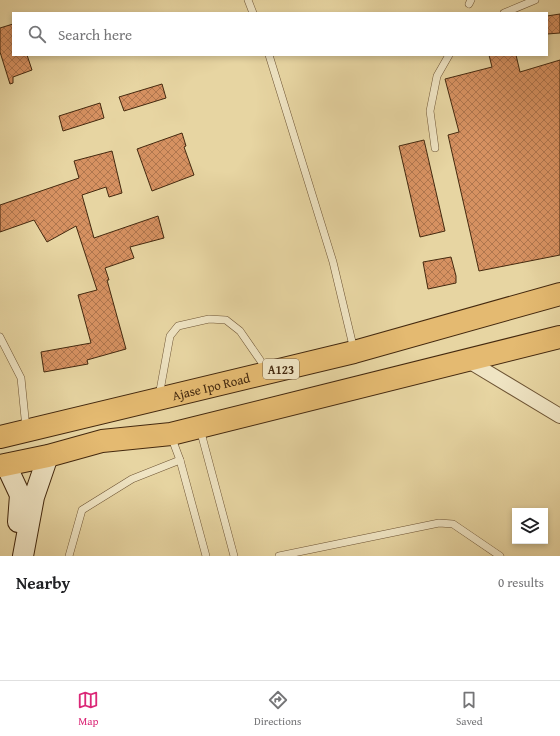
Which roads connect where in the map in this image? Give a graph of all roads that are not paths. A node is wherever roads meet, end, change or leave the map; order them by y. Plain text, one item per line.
1 (248, 0) edge
2 (535, 0) edge
3 (253, 12) edge
4 (506, 12) edge
5 (269, 56) edge
6 (448, 56) edge
7 (435, 148) dead end
8 (560, 294) edge
9 (0, 337) edge
10 (560, 337) edge
11 (354, 352) junction
12 (468, 360) junction
13 (268, 372) junction
14 (159, 398) junction
15 (560, 416) edge
16 (199, 427) junction
17 (27, 430) junction
18 (171, 434) junction
19 (0, 437) edge
20 (48, 456) junction
21 (180, 460) junction
22 (3, 466) edge
23 (13, 556) edge
24 (23, 556) edge
25 (69, 556) edge
26 (206, 556) edge
27 (234, 556) edge
28 (279, 556) edge
29 (500, 556) edge

1 - 3 lane
2 - 4 lane
5 - 11 lane
6 - 7 lane
8 - 11 highway, Ajase Ipo Road / A123
9 - 17 lane
10 - 12 highway
11 - 13 highway, Ajase Ipo Road / A123
12 - 15 street
12 - 16 highway
13 - 14 highway, Ajase Ipo Road / A123
13 - 14 lane
14 - 17 highway, Ajase Ipo Road / A123
16 - 18 highway
16 - 27 lane
17 - 19 highway, Ajase Ipo Road / A123
18 - 20 highway
18 - 21 lane
20 - 22 highway
20 - 24 street
21 - 25 lane
21 - 26 lane
22 - 23 street
28 - 29 lane

